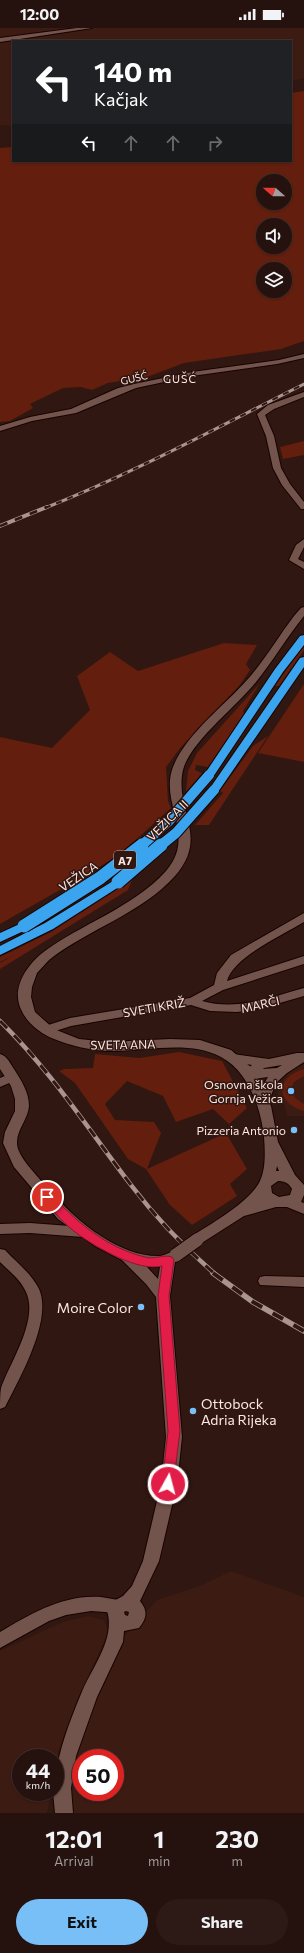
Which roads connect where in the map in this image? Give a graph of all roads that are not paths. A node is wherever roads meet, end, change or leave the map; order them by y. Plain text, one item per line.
1 (89, 28) edge
2 (0, 40) edge
3 (304, 356) edge
4 (304, 394) edge
5 (0, 429) edge
6 (304, 507) edge
7 (304, 542) edge
8 (304, 566) edge
9 (304, 610) edge
10 (304, 638) edge
11 (304, 660) edge
12 (304, 917) edge
13 (0, 938) edge
14 (0, 951) edge
15 (304, 960) edge
16 (219, 987) junction
17 (304, 992) edge
18 (193, 1001) junction
19 (46, 1030) junction
20 (304, 1056) edge
21 (232, 1058) junction
22 (0, 1059) edge
23 (275, 1067) junction
24 (249, 1074) junction
25 (6, 1080) edge
26 (263, 1103) junction
27 (271, 1142) junction
28 (265, 1184) junction
29 (298, 1188) edge
30 (282, 1202) junction
31 (304, 1209) edge
32 (239, 1213) junction
33 (0, 1229) edge
34 (83, 1232) junction
35 (0, 1254) edge
36 (126, 1257) junction
37 (172, 1257) junction
38 (265, 1281) dead end
39 (304, 1282) edge
40 (163, 1296) junction
41 (0, 1403) edge
42 (126, 1609) junction
43 (0, 1641) edge
44 (64, 1813) edge

1 - 2 street
3 - 5 street, GUŠĆ
4 - 6 street
7 - 8 street
9 - 19 street, SVETA ANA
10 - 13 highway, VEŽICA / A7, bridge
11 - 14 highway, VEŽICA II / A7, bridge
12 - 16 street
15 - 16 street
16 - 18 street, SVETI KRIŽ
17 - 18 street, MARČI
18 - 19 street, SVETI KRIŽ
19 - 21 street, SVETA ANA
20 - 23 street
21 - 23 street
21 - 24 street, SVETA ANA
22 - 25 street
23 - 24 street
23 - 26 street
24 - 26 street
25 - 34 street
26 - 27 street
27 - 28 street
27 - 29 street
28 - 29 street
28 - 30 street
28 - 32 street
29 - 30 street
30 - 31 street
30 - 32 street
32 - 37 street, bridge
33 - 34 street
34 - 36 street
35 - 41 street
36 - 37 street
36 - 40 street
37 - 40 street
38 - 39 street
40 - 42 street
42 - 43 street
42 - 44 street

